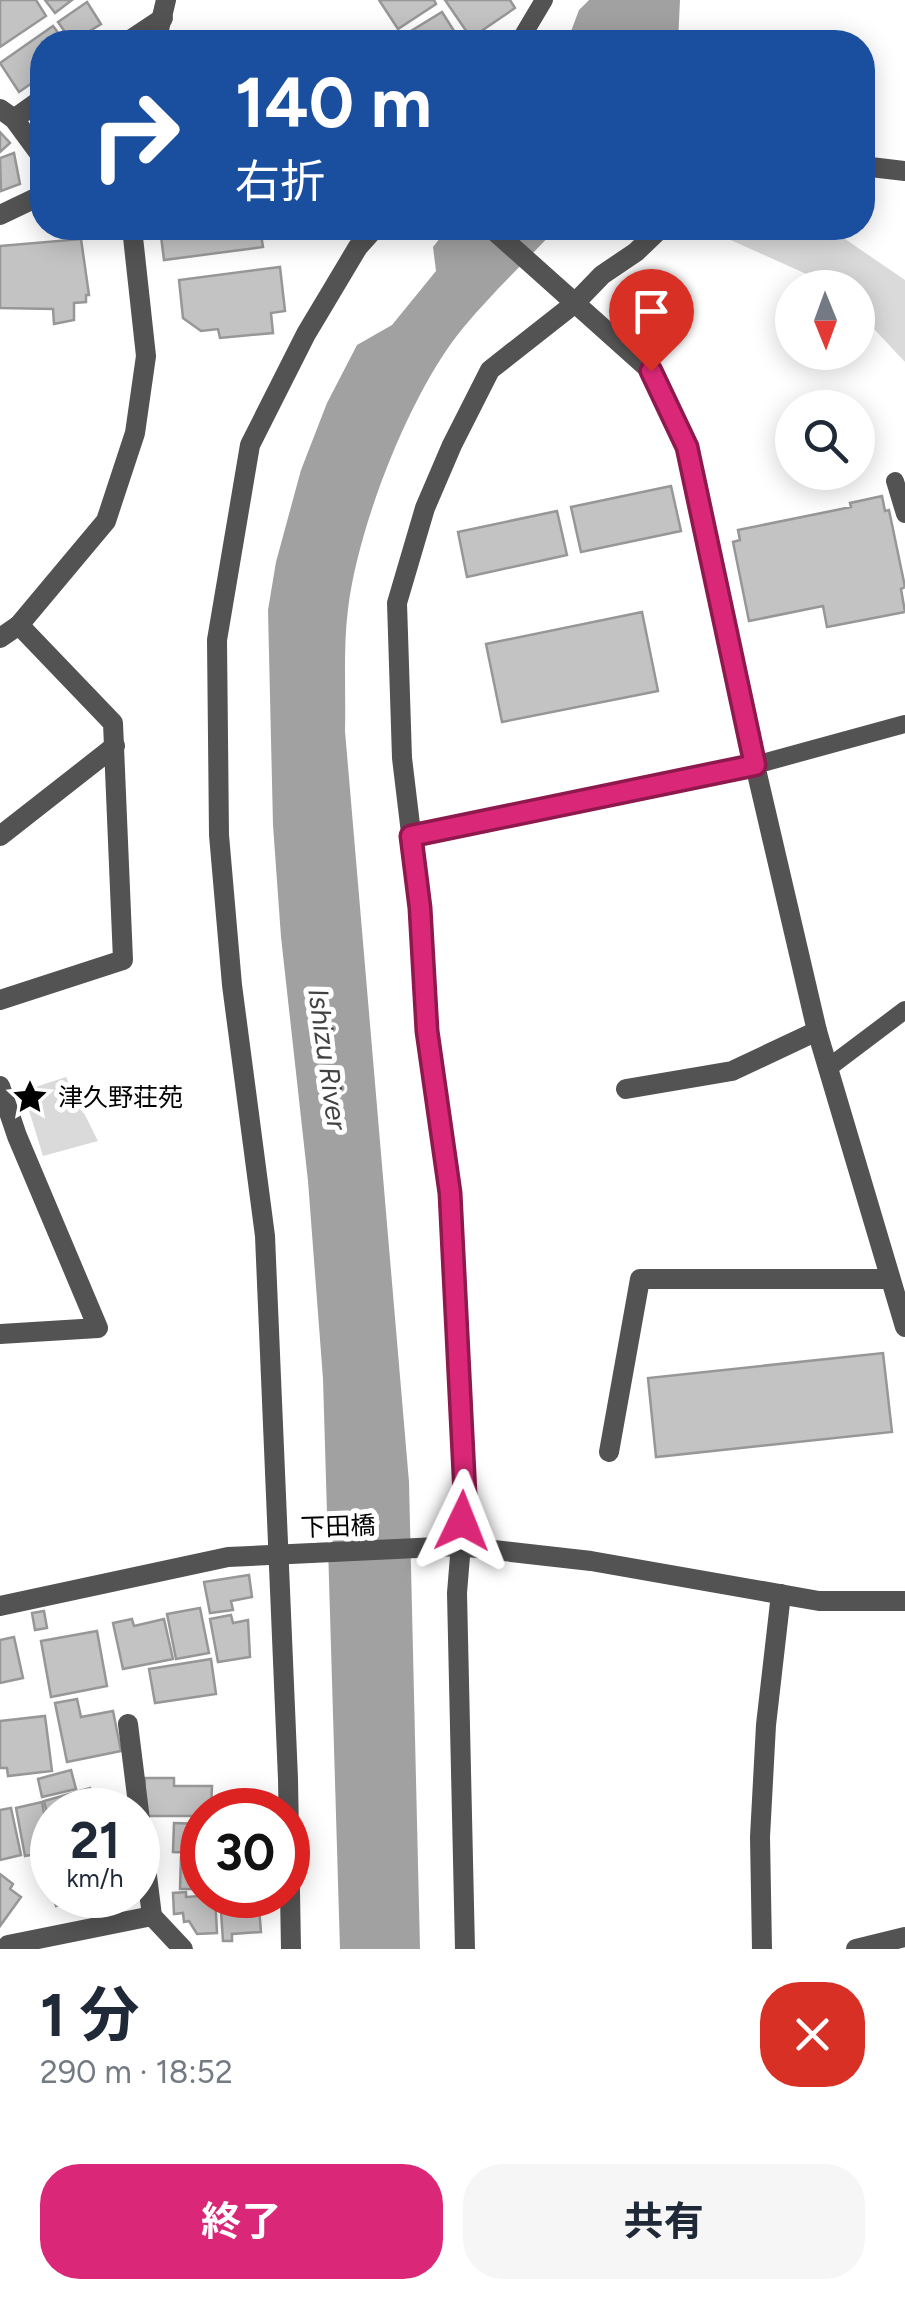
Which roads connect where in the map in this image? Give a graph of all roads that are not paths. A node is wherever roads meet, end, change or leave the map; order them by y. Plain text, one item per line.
1 (544, 0) edge
2 (164, 9) edge
3 (140, 30) edge
4 (526, 30) edge
5 (30, 104) edge
6 (7, 114) edge
7 (30, 142) edge
8 (875, 168) edge
9 (905, 171) edge
10 (30, 201) edge
11 (0, 214) edge
12 (133, 240) edge
13 (364, 240) edge
14 (505, 240) edge
15 (648, 240) edge
16 (567, 298) junction
17 (895, 480) dead end
18 (905, 514) edge
19 (19, 625) junction
20 (0, 638) edge
21 (905, 724) edge
22 (115, 746) junction
23 (755, 765) junction
24 (0, 836) edge
25 (411, 836) junction
26 (0, 1000) edge
27 (905, 1010) edge
28 (817, 1031) junction
29 (828, 1068) junction
30 (0, 1086) edge
31 (626, 1088) dead end
32 (889, 1279) junction
33 (905, 1327) edge
34 (0, 1334) edge
35 (609, 1452) dead end
36 (460, 1546) junction
37 (278, 1554) junction
38 (780, 1594) junction
39 (905, 1601) edge
40 (0, 1606) edge
41 (128, 1724) dead end
42 (136, 1788) edge
43 (142, 1918) edge
44 (154, 1918) edge
45 (905, 1936) edge
46 (8, 1945) dead end
47 (183, 1949) edge
48 (291, 1949) edge
49 (464, 1949) edge
50 (762, 1949) edge
51 (856, 1949) edge

1 - 4 lane
2 - 3 street
5 - 6 street
6 - 7 street
8 - 9 street
10 - 11 street
12 - 19 street
13 - 37 street
14 - 16 street
15 - 16 street
16 - 23 street
16 - 25 street
17 - 18 lane
19 - 20 street
19 - 22 street
21 - 23 lane
22 - 24 street
22 - 26 street
23 - 25 street
23 - 28 street
25 - 36 street
27 - 29 lane
28 - 29 street
28 - 31 street
29 - 32 street
30 - 34 street
32 - 33 street
32 - 35 street
36 - 37 street, 下田橋
36 - 38 street, 下田橋
36 - 49 street
37 - 40 street, 下田橋
37 - 48 street
38 - 39 street, 下田橋
38 - 50 street
41 - 42 street
43 - 46 street
44 - 47 street
45 - 51 street

